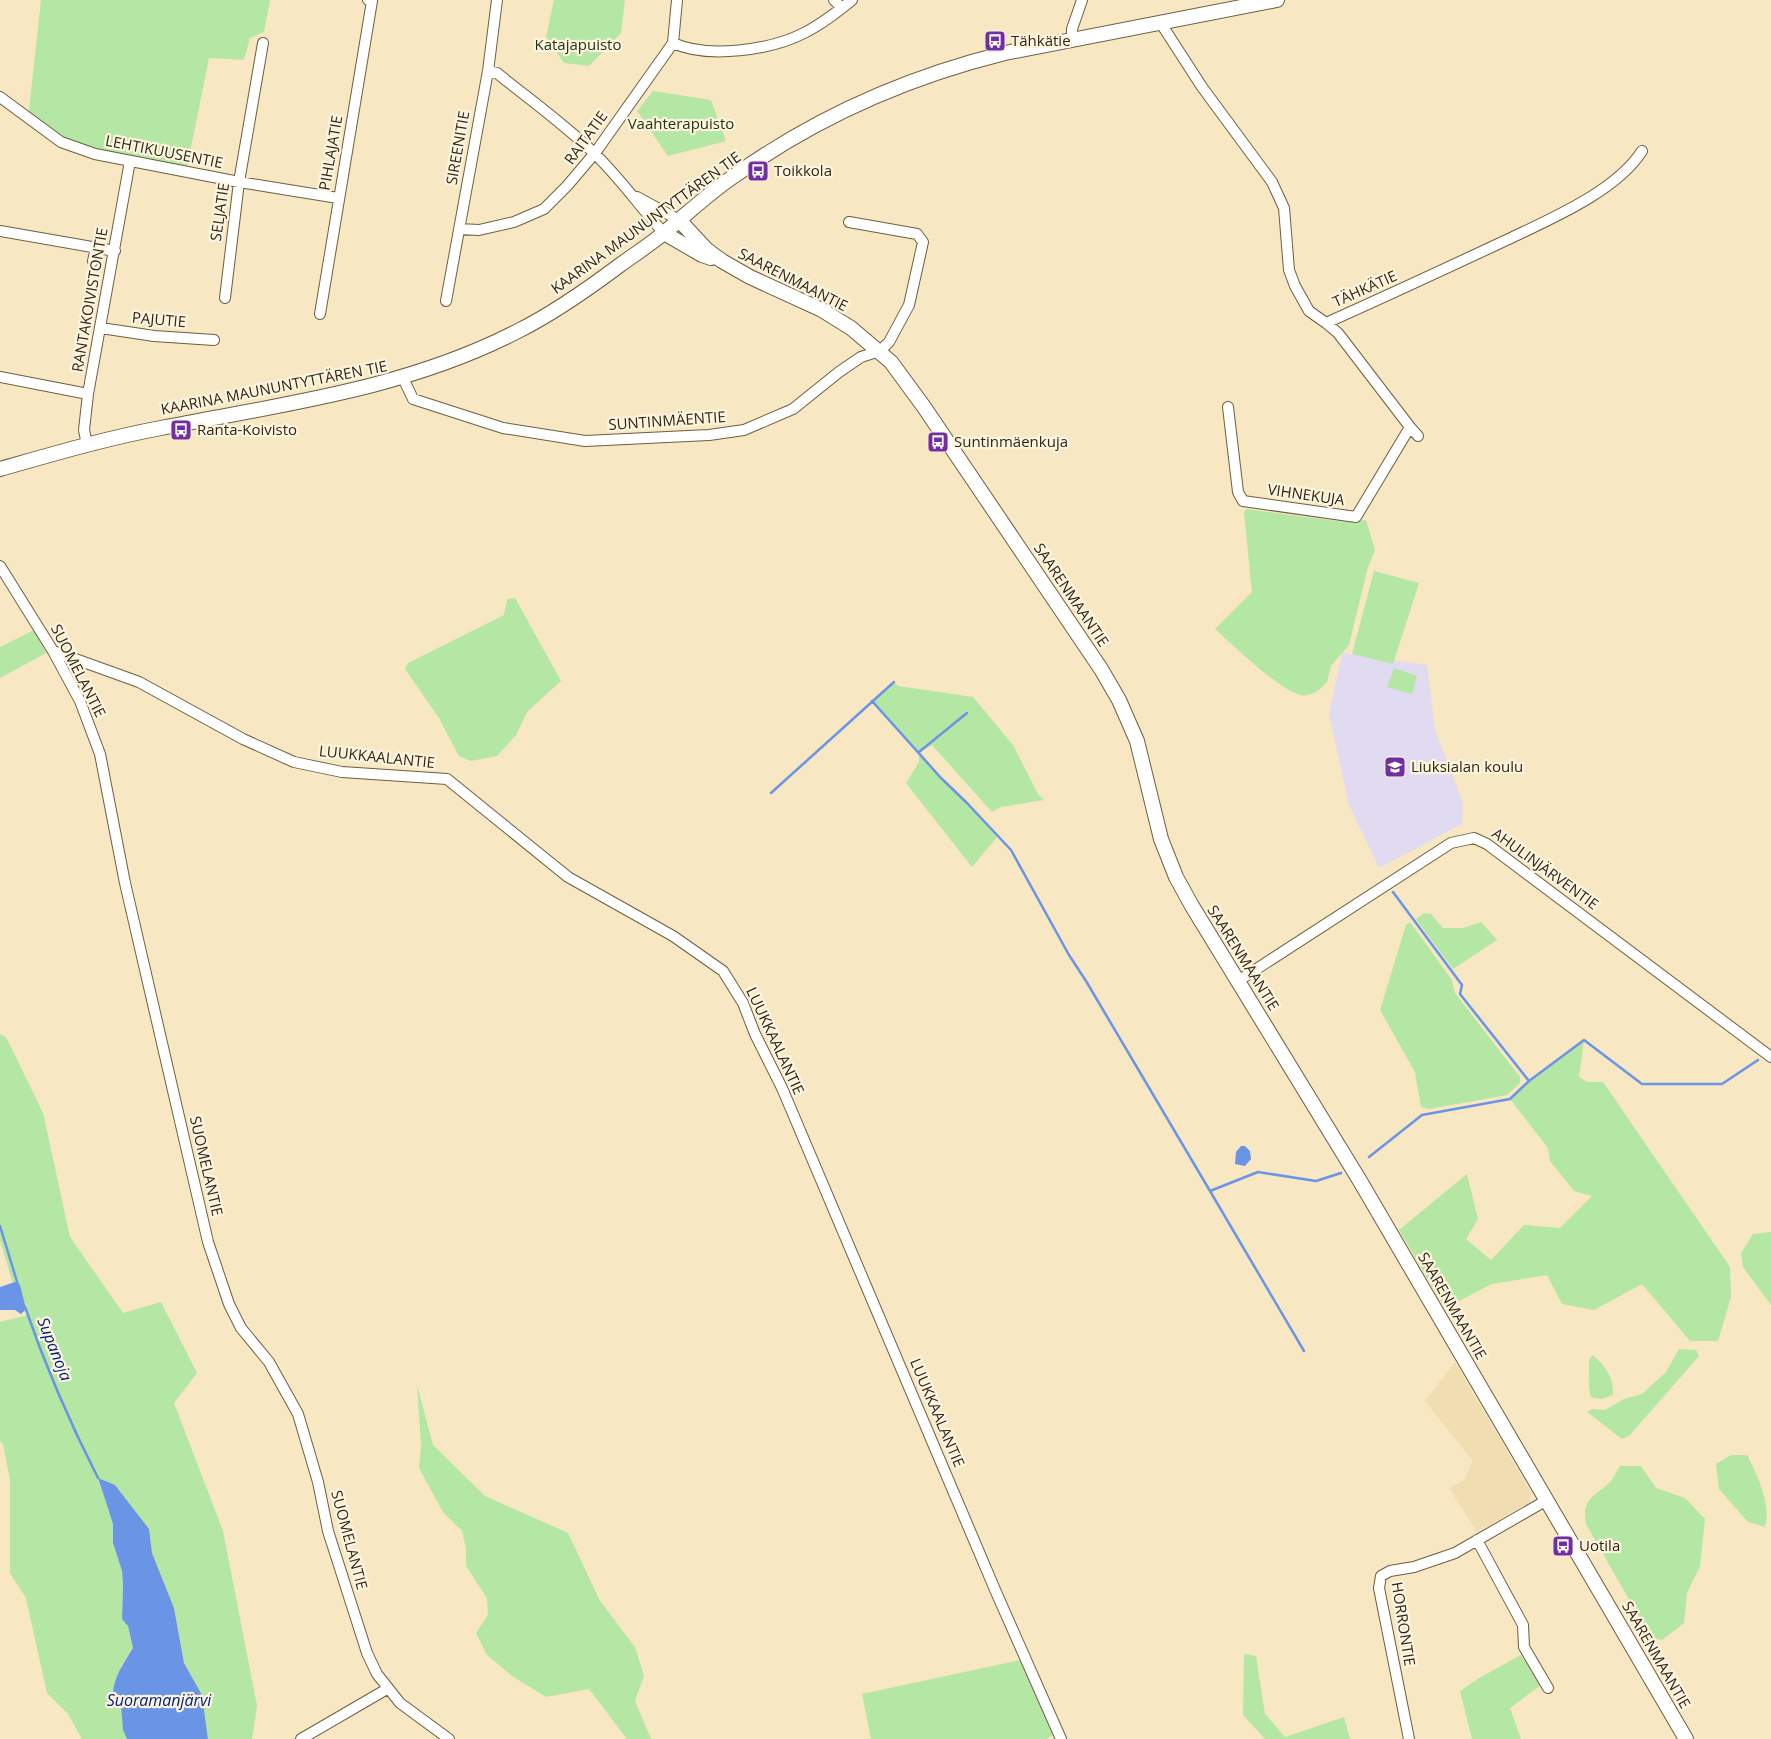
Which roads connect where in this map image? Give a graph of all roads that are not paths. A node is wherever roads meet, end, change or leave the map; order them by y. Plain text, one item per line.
1 (368, 0) edge
2 (497, 0) edge
3 (677, 0) edge
4 (834, 0) edge
5 (852, 0) edge
6 (1082, 0) edge
7 (1276, 0) edge
8 (842, 8) junction
9 (1160, 22) junction
10 (1072, 38) junction
11 (262, 42) dead end
12 (673, 43) junction
13 (488, 71) junction
14 (0, 97) edge
15 (1642, 151) dead end
16 (595, 154) junction
17 (130, 161) junction
18 (239, 182) junction
19 (636, 197) junction
20 (338, 198) junction
21 (678, 220) junction
22 (849, 222) dead end
23 (459, 229) junction
24 (0, 231) edge
25 (664, 233) junction
26 (96, 248) junction
27 (115, 251) junction
28 (93, 261) dead end
29 (722, 261) junction
30 (224, 298) dead end
31 (446, 301) dead end
32 (320, 314) dead end
33 (1326, 323) junction
34 (101, 328) junction
35 (214, 340) dead end
36 (880, 351) junction
37 (0, 377) edge
38 (403, 378) junction
39 (88, 394) junction
40 (1228, 406) dead end
41 (1410, 427) junction
42 (1418, 436) dead end
43 (87, 445) junction
44 (0, 469) edge
45 (0, 566) edge
46 (53, 651) junction
47 (1238, 981) junction
48 (1771, 1057) edge
49 (1547, 1500) junction
50 (1477, 1540) junction
51 (1548, 1688) dead end
52 (387, 1689) junction
53 (301, 1739) edge
54 (449, 1739) edge
55 (1061, 1739) edge
56 (1409, 1739) edge
57 (1686, 1739) edge

1 - 20 street, PIHLAJATIE
2 - 13 street, SIREENITIE
3 - 12 street, RAITATIE
4 - 8 street
5 - 8 street
6 - 10 street
7 - 9 street, KAARINA MAUNUNTYTTÄREN TIE
8 - 12 street
9 - 10 street, KAARINA MAUNUNTYTTÄREN TIE
9 - 33 street, TÄHKÄTIE
10 - 21 street, KAARINA MAUNUNTYTTÄREN TIE
11 - 18 street, SELJATIE
12 - 16 street, RAITATIE
13 - 16 street
13 - 23 street, SIREENITIE
14 - 17 street, LEHTIKUUSENTIE
15 - 33 street, TÄHKÄTIE
16 - 19 street
16 - 23 street, RAITATIE
17 - 18 street, LEHTIKUUSENTIE
17 - 27 street, RANTAKOIVISTONTIE
18 - 20 street, LEHTIKUUSENTIE
18 - 30 street, SELJATIE
19 - 21 street
19 - 25 street
20 - 32 street, PIHLAJATIE
21 - 25 street, KAARINA MAUNUNTYTTÄREN TIE
21 - 29 street, SAARENMAANTIE
22 - 36 street
23 - 31 street, SIREENITIE
24 - 26 street
25 - 29 street, SAARENMAANTIE
25 - 38 street, KAARINA MAUNUNTYTTÄREN TIE
26 - 27 street
26 - 28 street
27 - 34 street, RANTAKOIVISTONTIE
29 - 36 street, SAARENMAANTIE
33 - 41 street
34 - 35 street, PAJUTIE
34 - 39 street, RANTAKOIVISTONTIE
36 - 38 street, SUNTINMÄENTIE
36 - 47 street, SAARENMAANTIE
37 - 39 street
38 - 43 street, KAARINA MAUNUNTYTTÄREN TIE
39 - 43 street, RANTAKOIVISTONTIE
40 - 41 street, VIHNEKUJA
41 - 42 street
43 - 44 street, KAARINA MAUNUNTYTTÄREN TIE
45 - 46 street, SUOMELANTIE
46 - 52 street, SUOMELANTIE
46 - 55 street, LUUKKAALANTIE
47 - 48 street, AHULINJÄRVENTIE
47 - 49 street, SAARENMAANTIE
49 - 50 street, HORRONTIE
49 - 57 street, SAARENMAANTIE
50 - 51 street
50 - 56 street, HORRONTIE
52 - 53 street
52 - 54 street, SUOMELANTIE

